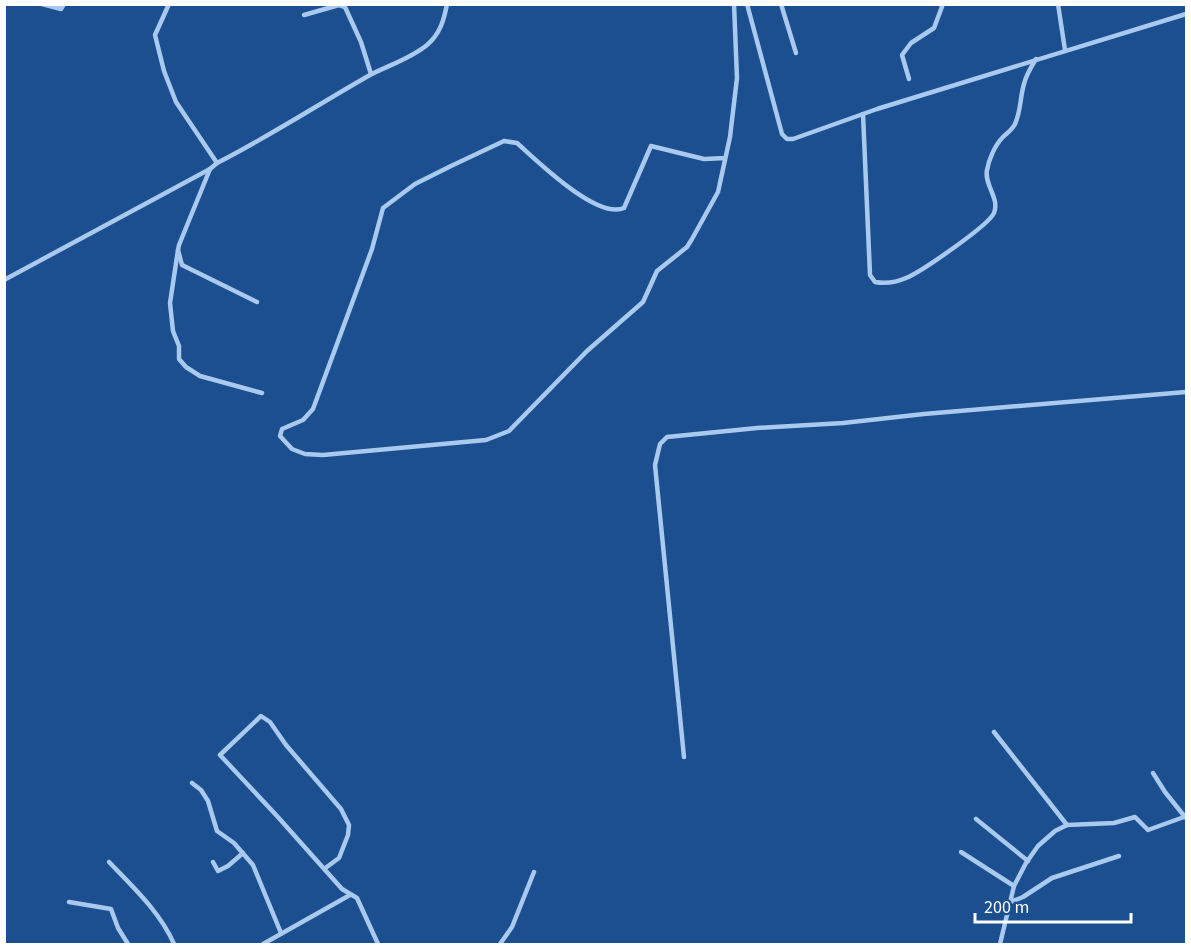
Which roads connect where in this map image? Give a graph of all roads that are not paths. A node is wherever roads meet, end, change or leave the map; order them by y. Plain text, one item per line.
1 (42, 4) edge
2 (64, 4) edge
3 (169, 4) edge
4 (447, 4) edge
5 (734, 4) edge
6 (747, 4) edge
7 (781, 4) edge
8 (943, 4) edge
9 (1058, 4) edge
10 (1186, 14) edge
11 (304, 15) dead end
12 (1065, 50) junction
13 (796, 53) dead end
14 (1036, 59) junction
15 (371, 74) junction
16 (909, 79) dead end
17 (864, 114) junction
18 (725, 158) junction
19 (217, 162) junction
20 (210, 169) junction
21 (178, 250) junction
22 (4, 280) edge
23 (257, 302) dead end
24 (1186, 392) edge
25 (262, 393) dead end
26 (994, 732) dead end
27 (684, 757) dead end
28 (1153, 773) dead end
29 (192, 783) dead end
30 (1185, 818) edge
31 (976, 819) dead end
32 (1067, 825) junction
33 (961, 852) dead end
34 (243, 853) junction
35 (1119, 856) dead end
36 (1028, 861) junction
37 (109, 862) dead end
38 (213, 862) dead end
39 (324, 869) junction
40 (534, 872) dead end
41 (1014, 886) junction
42 (350, 895) junction
43 (69, 902) dead end
44 (1008, 903) junction
45 (281, 933) junction
46 (374, 944) edge
47 (128, 945) edge
48 (174, 945) edge
49 (263, 945) edge
50 (500, 945) edge
51 (1000, 945) edge

1 - 2 street
3 - 19 street
4 - 15 street
5 - 18 street
6 - 17 street
7 - 13 street
8 - 16 street
9 - 12 street
10 - 12 street
11 - 15 street
12 - 14 street
14 - 17 street
14 - 17 street
15 - 19 street
18 - 18 street
19 - 20 street
20 - 21 street
20 - 22 street
21 - 23 street
21 - 25 street
24 - 27 street
26 - 32 street
28 - 30 street
29 - 34 street
30 - 32 street
31 - 36 street
32 - 36 street
33 - 41 street
34 - 38 street
34 - 45 street
35 - 44 street
36 - 41 street
37 - 48 street
39 - 39 street
39 - 42 street
40 - 50 street
41 - 44 street
42 - 45 street
42 - 46 street
43 - 47 street
44 - 51 street
45 - 49 street

